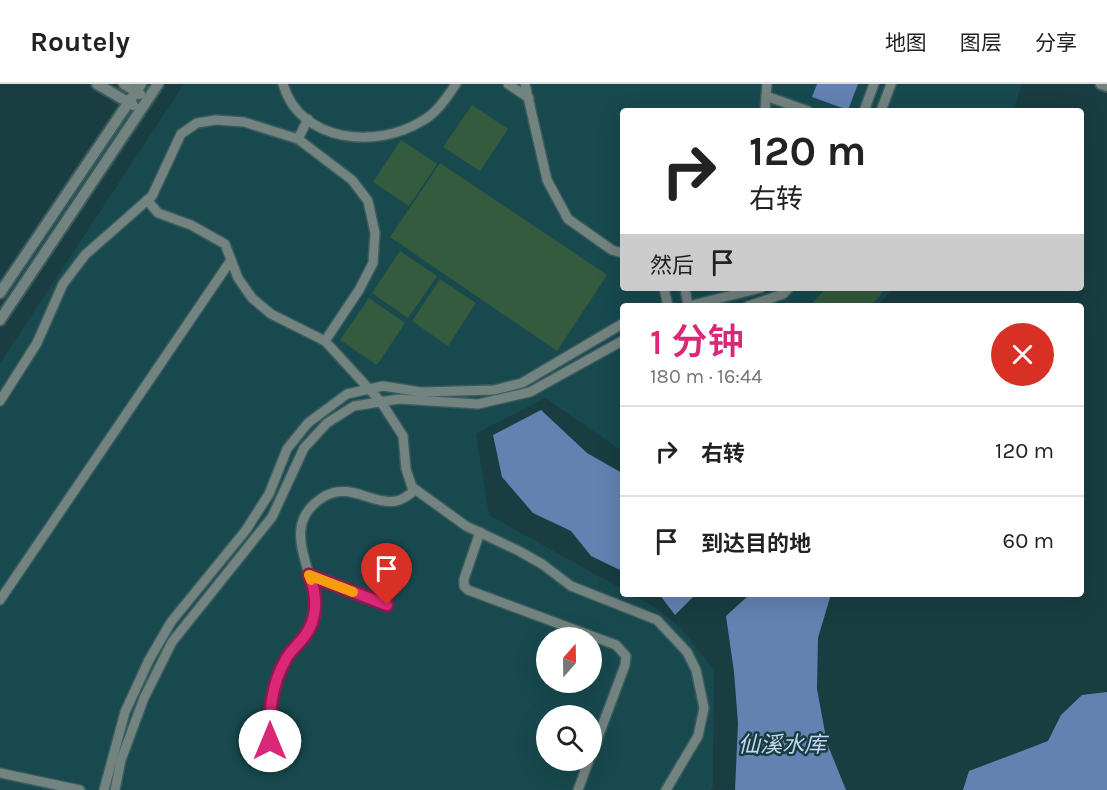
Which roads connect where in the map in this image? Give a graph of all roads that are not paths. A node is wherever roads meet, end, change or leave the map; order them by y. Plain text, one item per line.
1 (97, 84) edge
2 (124, 84) edge
3 (158, 84) edge
4 (283, 84) edge
5 (456, 84) edge
6 (508, 84) edge
7 (525, 84) edge
8 (767, 84) edge
9 (874, 84) edge
10 (891, 84) edge
11 (1101, 84) edge
12 (1107, 86) edge
13 (139, 88) edge
14 (766, 96) junction
15 (529, 98) junction
16 (148, 99) junction
17 (128, 103) junction
18 (765, 108) edge
19 (800, 108) edge
20 (865, 108) edge
21 (882, 108) edge
22 (141, 110) junction
23 (308, 119) junction
24 (298, 139) junction
25 (147, 200) junction
26 (620, 252) edge
27 (231, 260) junction
28 (749, 291) edge
29 (786, 291) edge
30 (0, 293) edge
31 (700, 303) edge
32 (757, 303) edge
33 (0, 320) edge
34 (620, 325) edge
35 (325, 341) junction
36 (620, 342) edge
37 (368, 389) junction
38 (0, 401) edge
39 (381, 402) junction
40 (415, 490) junction
41 (480, 532) junction
42 (309, 575) junction
43 (0, 600) edge
44 (387, 605) dead end
45 (602, 727) edge
46 (270, 741) dead end
47 (585, 771) edge
48 (0, 773) edge
49 (80, 790) edge
50 (104, 790) edge
51 (115, 790) edge
52 (578, 790) edge
53 (666, 790) edge

1 - 17 street
2 - 13 street
3 - 16 street
4 - 23 street
5 - 23 street
6 - 15 street
7 - 15 street
8 - 14 street
9 - 20 street
10 - 21 street
11 - 12 street
13 - 16 street
13 - 17 street
14 - 18 street
14 - 19 street
15 - 26 street
16 - 22 street
17 - 22 street
17 - 30 street
22 - 33 street
23 - 24 street
24 - 25 street
24 - 35 street
25 - 27 street
25 - 38 street
27 - 35 street
27 - 43 street
28 - 31 street
29 - 32 street
34 - 37 street
35 - 37 street
36 - 39 street
37 - 39 street
37 - 50 street
39 - 40 street
39 - 51 street
40 - 41 street
40 - 42 street
41 - 45 street
41 - 53 street
42 - 44 street
42 - 46 street
47 - 52 street
48 - 49 street

